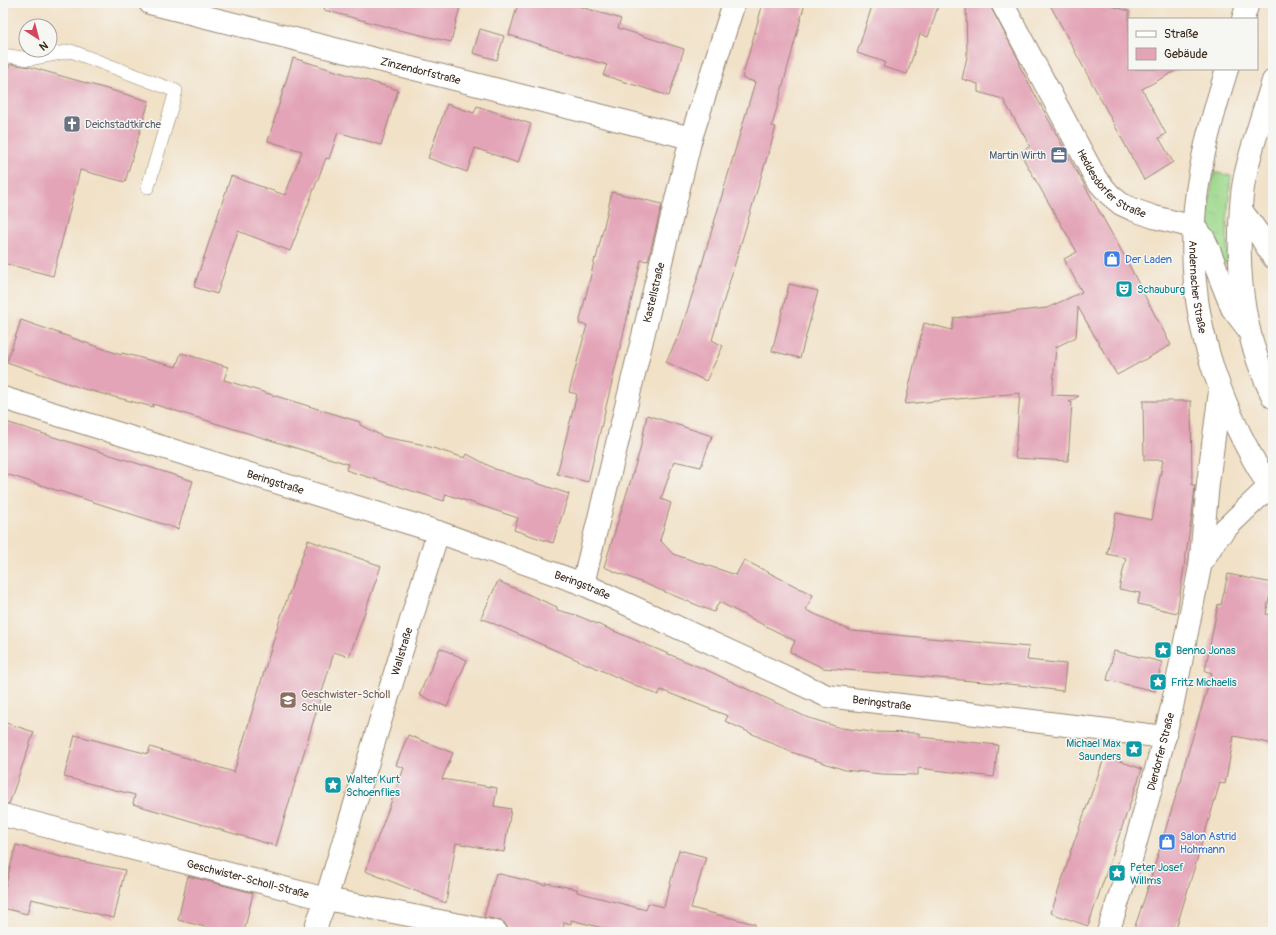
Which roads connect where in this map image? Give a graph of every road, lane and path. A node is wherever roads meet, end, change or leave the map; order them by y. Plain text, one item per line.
1 (150, 3) edge
2 (734, 3) edge
3 (1002, 3) edge
4 (1248, 3) edge
5 (1243, 18) edge
6 (3, 54) edge
7 (1227, 70) edge
8 (1273, 81) edge
9 (691, 138) junction
10 (148, 187) dead end
11 (1241, 210) junction
12 (1194, 227) junction
13 (1273, 257) edge
14 (1248, 329) junction
15 (1220, 391) junction
16 (1273, 397) edge
17 (3, 398) edge
18 (1272, 488) edge
19 (438, 532) junction
20 (1200, 567) junction
21 (583, 584) junction
22 (1165, 737) junction
23 (3, 815) edge
24 (326, 899) junction
25 (314, 932) edge
26 (496, 932) edge
27 (1108, 932) edge

1 - 9 street, Zinzendorfstraße
2 - 9 street, Kastellstraße
3 - 12 street, Heddesdorfer Straße
4 - 5 street
6 - 10 lane
7 - 12 street, Andernacher Straße
8 - 11 street
9 - 21 street, Kastellstraße
11 - 13 street
11 - 14 street
12 - 14 street
12 - 15 street, Andernacher Straße
14 - 16 street
15 - 18 street, Andernacher Straße
15 - 20 street, Dierdorfer Straße
17 - 19 street, Beringstraße
18 - 20 street, Dierdorfer Straße
19 - 21 street, Beringstraße
19 - 24 street, Wallstraße
20 - 22 street, Dierdorfer Straße
21 - 22 street, Beringstraße
22 - 27 street, Dierdorfer Straße
23 - 24 street, Geschwister-Scholl-Straße
24 - 25 street, Wallstraße
24 - 26 street, Geschwister-Scholl-Straße

